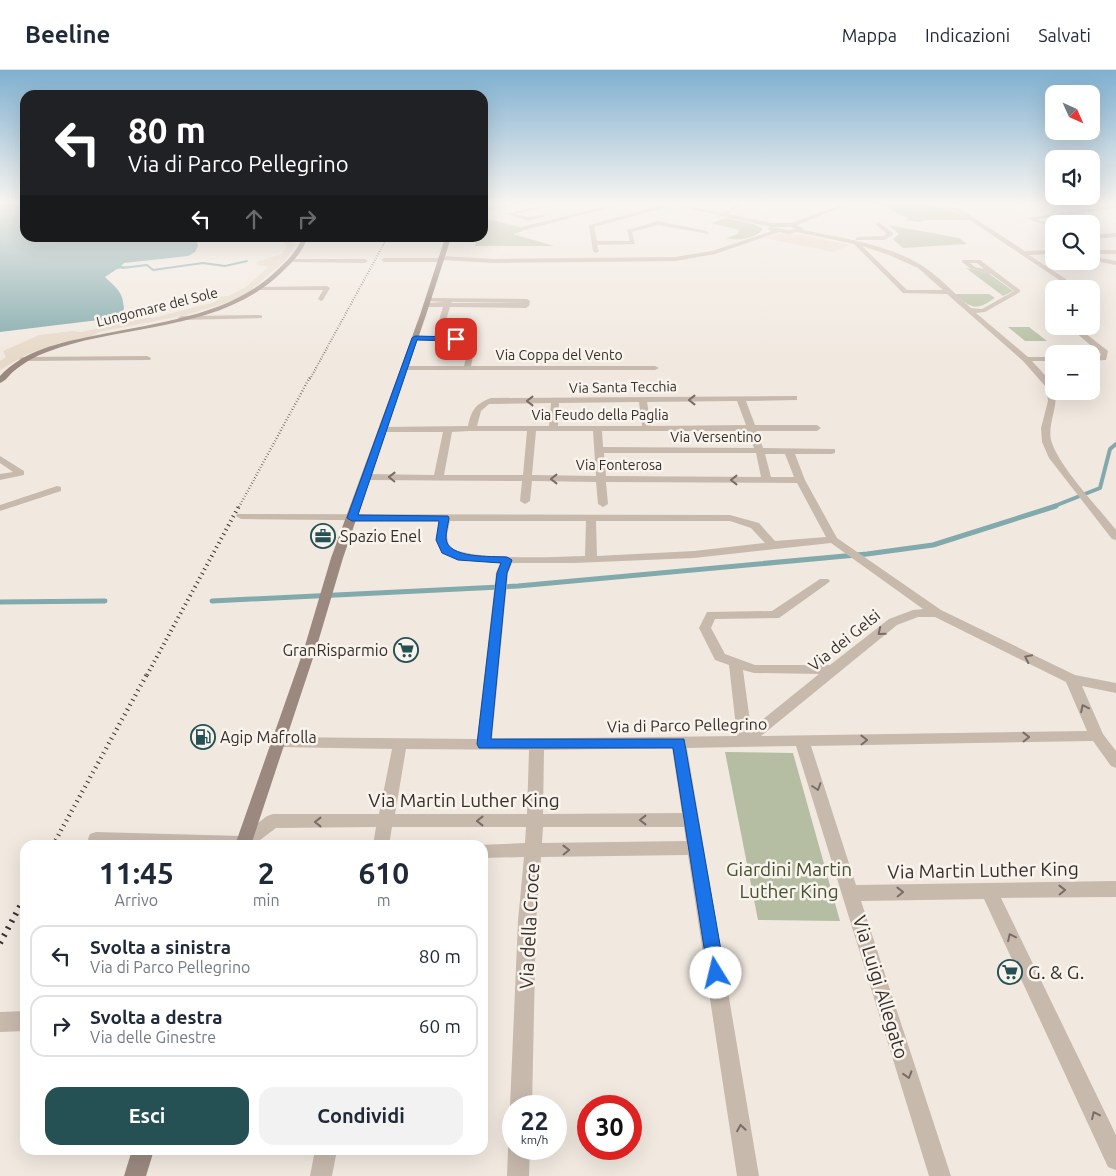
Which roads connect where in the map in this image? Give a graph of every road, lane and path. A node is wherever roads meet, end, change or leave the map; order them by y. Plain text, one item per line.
1 (296, 255) edge
2 (443, 255) edge
3 (598, 255) edge
4 (705, 255) edge
5 (867, 255) edge
6 (894, 255) edge
7 (1028, 255) edge
8 (1100, 259) edge
9 (384, 260) dead end
10 (291, 261) junction
11 (365, 261) dead end
12 (441, 261) junction
13 (599, 261) junction
14 (1116, 262) edge
15 (992, 272) dead end
16 (1065, 280) edge
17 (260, 289) junction
18 (948, 292) junction
19 (321, 299) dead end
20 (427, 303) junction
21 (448, 303) junction
22 (970, 310) junction
23 (260, 317) dead end
24 (181, 318) junction
25 (1082, 335) edge
26 (415, 338) junction
27 (437, 338) junction
28 (1095, 345) edge
29 (1100, 349) edge
30 (148, 358) dead end
31 (1100, 358) edge
32 (23, 359) junction
33 (1045, 359) edge
34 (1027, 360) junction
35 (404, 368) junction
36 (467, 368) junction
37 (655, 368) dead end
38 (0, 381) edge
39 (794, 398) dead end
40 (643, 400) junction
41 (741, 400) junction
42 (555, 401) junction
43 (648, 428) junction
44 (752, 428) junction
45 (817, 428) dead end
46 (384, 429) junction
47 (532, 429) junction
48 (553, 429) junction
49 (597, 429) junction
50 (448, 430) junction
51 (472, 430) junction
52 (599, 450) junction
53 (789, 451) junction
54 (832, 451) dead end
55 (760, 452) junction
56 (0, 459) edge
57 (0, 477) edge
58 (367, 477) junction
59 (438, 478) junction
60 (601, 478) junction
61 (528, 479) junction
62 (767, 480) junction
63 (800, 480) junction
64 (57, 489) dead end
65 (603, 504) dead end
66 (0, 508) edge
67 (524, 508) junction
68 (242, 516) dead end
69 (352, 518) junction
70 (445, 518) junction
71 (591, 518) junction
72 (1114, 534) edge
73 (832, 540) junction
74 (772, 545) junction
75 (591, 559) junction
76 (507, 560) junction
77 (824, 581) dead end
78 (937, 613) junction
79 (735, 662) junction
80 (833, 670) junction
81 (1072, 679) junction
82 (1116, 688) edge
83 (1097, 736) junction
84 (745, 741) junction
85 (802, 741) junction
86 (278, 742) junction
87 (679, 743) junction
88 (400, 744) junction
89 (484, 744) junction
90 (537, 745) junction
91 (1116, 762) edge
92 (692, 820) junction
93 (535, 821) junction
94 (384, 822) junction
95 (96, 839) dead end
96 (126, 840) edge
97 (246, 840) edge
98 (250, 840) edge
99 (382, 840) edge
100 (696, 848) junction
101 (488, 851) edge
102 (533, 851) junction
103 (1116, 889) edge
104 (989, 891) junction
105 (851, 893) junction
106 (20, 1021) edge
107 (0, 1022) edge
108 (521, 1095) edge
109 (142, 1155) edge
110 (325, 1155) edge
111 (1116, 1159) edge
112 (519, 1160) edge
113 (135, 1176) edge
114 (321, 1176) edge
115 (518, 1176) edge
116 (748, 1176) edge
117 (940, 1176) edge

1 - 10 main road, Lungomare del Sole
2 - 12 main road
3 - 13 street
4 - 13 street
5 - 18 street
6 - 18 street
7 - 16 street
8 - 14 street
9 - 12 street
10 - 11 street
10 - 17 main road, Lungomare del Sole
12 - 13 street
12 - 20 main road
15 - 22 street
17 - 19 street
17 - 24 main road, Lungomare del Sole
18 - 22 street
20 - 21 street
20 - 26 main road
21 - 21 street
21 - 27 street
22 - 34 street
23 - 24 street
24 - 32 main road, Lungomare del Sole
25 - 28 street
26 - 27 street
26 - 35 main road
27 - 36 street
29 - 31 street
30 - 32 street
32 - 38 main road, Lungomare del Sole
33 - 34 street
34 - 72 street
35 - 36 street, Via Coppa del Vento
35 - 46 main road
36 - 37 street, Via Coppa del Vento
39 - 41 street, Via Santa Tecchia
41 -> 40 street, Via Santa Tecchia
40 - 42 street, Via Santa Tecchia
40 - 43 street
41 - 44 street
42 - 48 street
42 -> 51 street, Via Santa Tecchia
43 - 44 street, Via Feudo della Paglia
43 - 49 street, Via Feudo della Paglia
44 - 45 street, Via Feudo della Paglia
44 - 55 street
46 - 50 street, Via Feudo della Paglia
46 - 58 main road
47 - 48 street, Via Feudo della Paglia
47 - 51 street, Via Feudo della Paglia
47 - 61 street
48 - 49 street, Via Feudo della Paglia
49 - 52 street
50 - 51 street, Via Feudo della Paglia
50 - 59 street
52 - 55 street, Via Versentino
52 - 60 street
53 - 54 street, Via Versentino
53 - 55 street, Via Versentino
53 - 63 street
55 - 62 street
56 - 57 street
59 -> 58 street, Via Fonterosa
58 - 69 main road
59 - 61 street, Via Fonterosa
60 -> 61 street, Via Fonterosa
62 -> 60 street, Via Fonterosa
60 - 65 street
61 - 67 street
62 - 63 street, Via Fonterosa
63 - 73 street
64 - 66 street
67 - 70 street
67 - 71 street
68 - 69 street
69 - 70 street
69 - 86 main road
70 - 76 street
71 - 74 street
71 - 75 street
73 - 74 street
73 - 78 street
74 - 75 street
75 - 76 street
76 - 89 street
77 - 79 street
78 -> 80 street, Via dei Gelsi
81 -> 78 street
79 - 80 street
79 - 84 street
80 - 84 street, Via dei Gelsi
81 - 82 street
83 -> 81 street
85 -> 83 street, Via di Parco Pellegrino
83 - 91 street
84 - 85 street, Via di Parco Pellegrino
84 - 87 street, Via di Parco Pellegrino
85 -> 105 street, Via Luigi Allegato
86 - 88 street, Via di Parco Pellegrino
86 - 97 main road
87 - 90 street, Via di Parco Pellegrino
87 - 92 street
88 - 89 street, Via di Parco Pellegrino
88 - 94 street
89 - 90 street, Via di Parco Pellegrino
90 - 93 street, Via della Croce
92 -> 93 street, Via Martin Luther King
92 - 100 street
93 -> 94 street, Via Martin Luther King
93 - 102 street, Via della Croce
94 -> 98 street, Via Martin Luther King
94 - 99 street
95 - 96 street
102 -> 100 street
116 -> 100 street
101 - 102 street
102 - 108 street, Via della Croce
104 -> 103 street, Via Martin Luther King
105 -> 104 street, Via Martin Luther King
111 -> 104 street
105 -> 117 street, Via Luigi Allegato
106 - 107 street
109 - 113 main road
110 - 114 street
112 - 115 street

